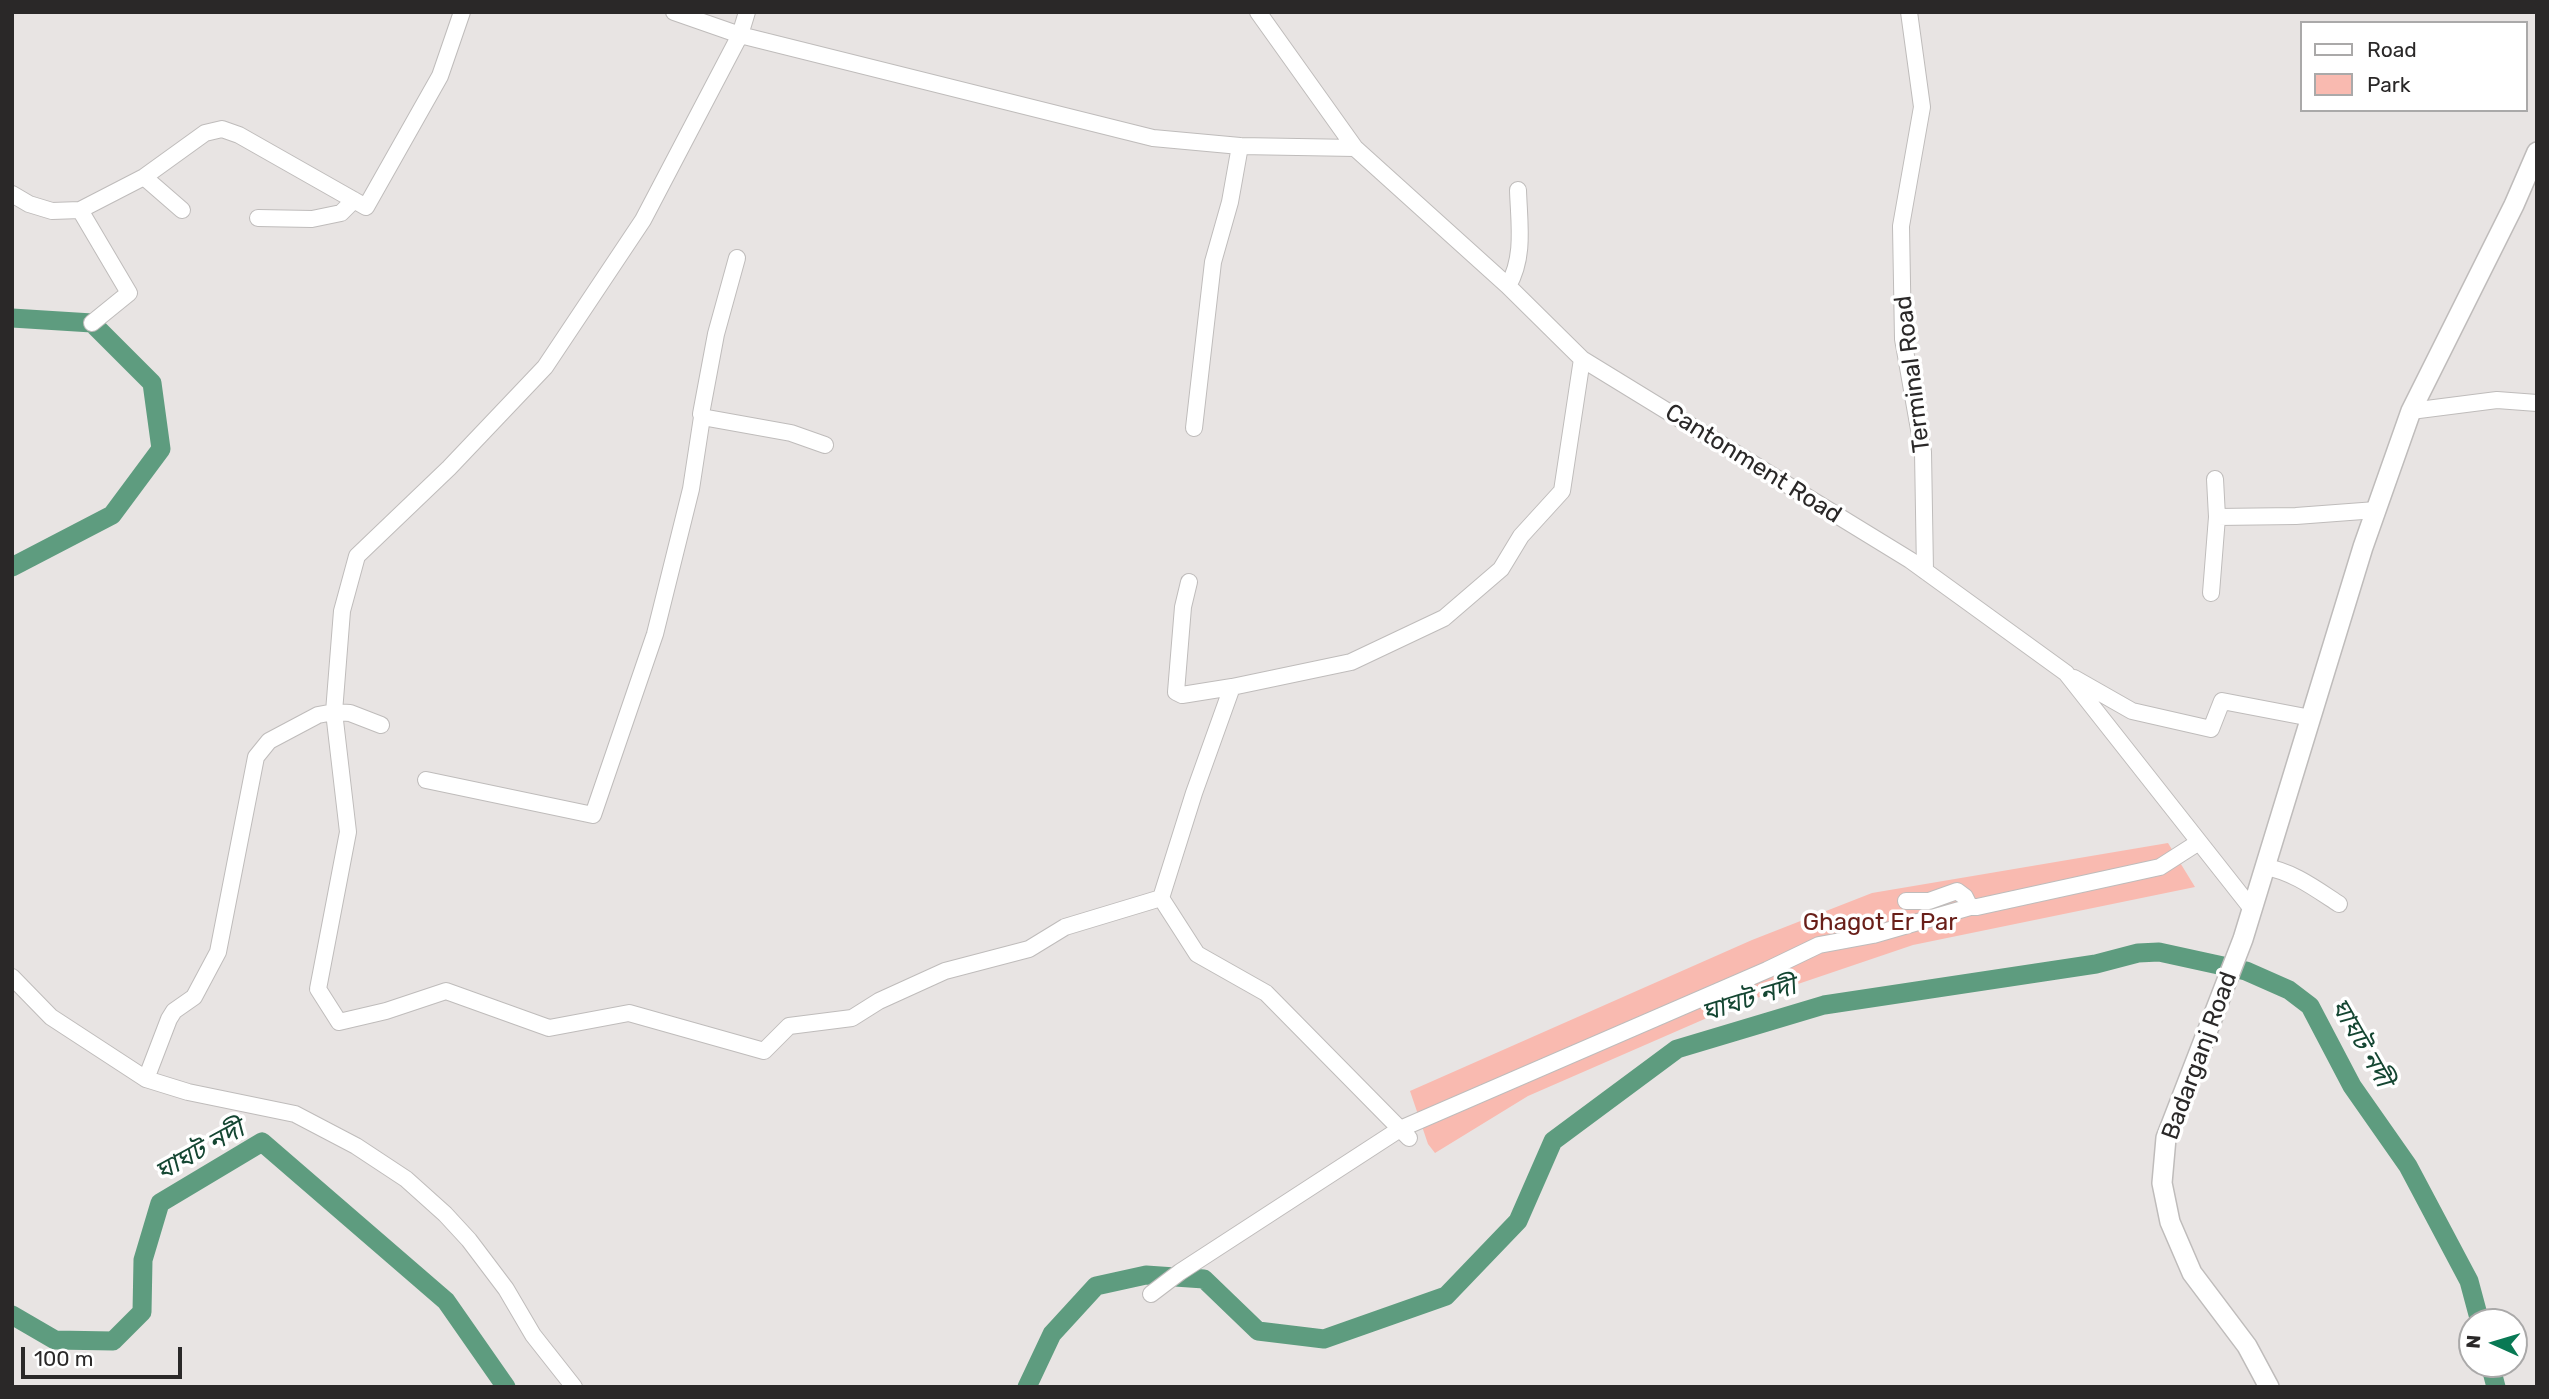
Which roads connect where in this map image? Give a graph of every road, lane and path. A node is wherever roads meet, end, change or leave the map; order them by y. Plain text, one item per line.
1 (462, 12) edge
2 (674, 12) edge
3 (747, 12) edge
4 (1258, 12) edge
5 (1909, 12) edge
6 (740, 35) junction
7 (1240, 146) junction
8 (1355, 148) junction
9 (2537, 152) edge
10 (144, 177) junction
11 (1518, 190) dead end
12 (12, 194) edge
13 (354, 200) junction
14 (80, 210) junction
15 (182, 210) dead end
16 (258, 218) dead end
17 (737, 258) dead end
18 (1508, 286) junction
19 (92, 323) dead end
20 (1582, 359) junction
21 (2537, 403) edge
22 (2411, 411) junction
23 (702, 417) junction
24 (1194, 428) dead end
25 (825, 445) dead end
26 (2215, 479) dead end
27 (2376, 510) junction
28 (2217, 517) junction
29 (1925, 571) junction
30 (1189, 582) dead end
31 (2211, 593) dead end
32 (2066, 673) junction
33 (1232, 687) junction
34 (334, 712) junction
35 (2311, 718) junction
36 (381, 725) dead end
37 (426, 780) dead end
38 (2199, 842) junction
39 (2265, 867) junction
40 (1161, 898) junction
41 (1906, 901) dead end
42 (2339, 904) dead end
43 (1970, 907) junction
44 (2252, 909) junction
45 (12, 977) edge
46 (146, 1079) junction
47 (1405, 1133) junction
48 (1150, 1294) dead end
49 (574, 1387) edge
50 (2269, 1387) edge

1 - 13 street
2 - 6 street
3 - 6 street
4 - 8 street, Cantonment Road
5 - 29 street, Terminal Road
6 - 7 street
6 - 34 street
7 - 8 street
7 - 24 street
8 - 18 street, Cantonment Road
9 - 22 main road, Badarganj Road
10 - 13 street
10 - 14 street
10 - 15 street
11 - 18 street
12 - 14 street
13 - 16 street
14 - 19 street
17 - 23 street
18 - 20 street, Cantonment Road
20 - 29 street, Cantonment Road
20 - 33 street
21 - 22 street
22 - 27 main road, Badarganj Road
23 - 25 street
23 - 37 street
26 - 28 street
27 - 28 street
27 - 35 main road, Badarganj Road
28 - 31 street
29 - 32 street, Cantonment Road
30 - 33 street
32 - 35 street
32 - 38 street, Cantonment Road
33 - 40 street
34 - 36 street
34 - 40 street
34 - 46 street
35 - 39 main road, Badarganj Road
38 - 43 street
38 - 44 street, Cantonment Road
39 - 42 street
39 - 44 main road, Badarganj Road
40 - 47 street
41 - 43 street
43 - 47 street
44 - 50 main road, Badarganj Road
45 - 46 street
46 - 49 street
47 - 48 street

